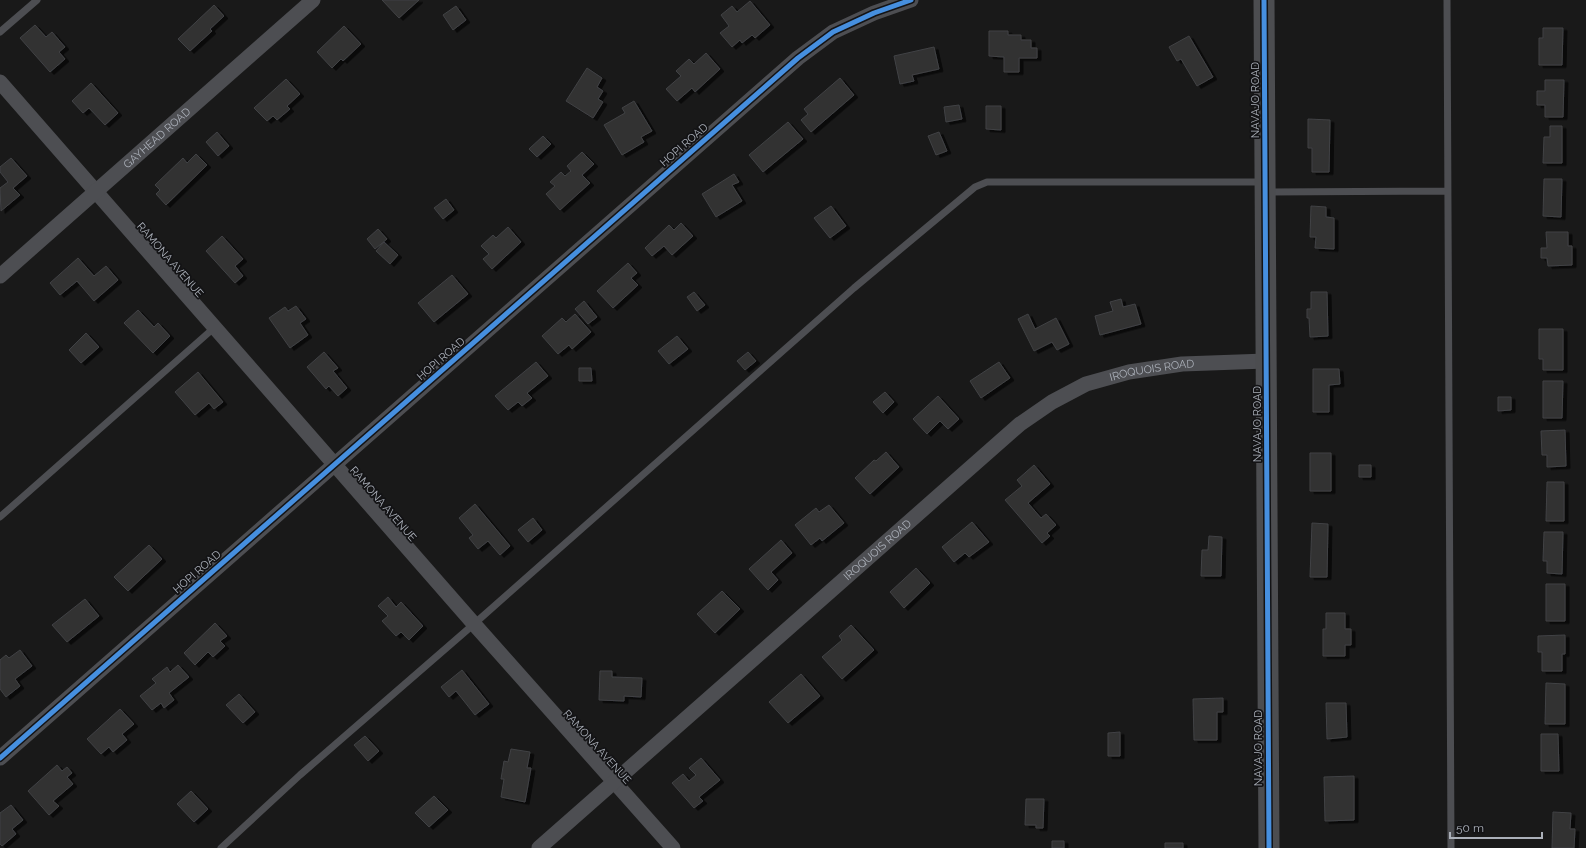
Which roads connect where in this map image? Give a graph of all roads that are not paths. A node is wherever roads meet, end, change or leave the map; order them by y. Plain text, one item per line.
1 (37, 0) edge
2 (313, 0) edge
3 (911, 0) edge
4 (1264, 0) edge
5 (1447, 0) edge
6 (0, 32) edge
7 (0, 82) edge
8 (1265, 187) junction
9 (1447, 191) junction
10 (96, 192) junction
11 (0, 276) edge
12 (215, 327) junction
13 (1266, 361) junction
14 (336, 465) junction
15 (0, 517) edge
16 (474, 624) junction
17 (0, 758) edge
18 (615, 782) junction
19 (220, 848) edge
20 (539, 848) edge
21 (673, 848) edge
22 (1269, 848) edge
23 (1451, 848) edge

1 - 6 lane
2 - 10 street, GAYHEAD ROAD
3 - 14 street, HOPI ROAD
4 - 8 main road, NAVAJO ROAD
5 - 9 lane
7 - 10 street, RAMONA AVENUE
8 - 9 lane
8 - 13 main road, NAVAJO ROAD
8 - 16 lane
9 - 23 lane
10 - 11 street, GAYHEAD ROAD
10 - 12 street, RAMONA AVENUE
12 - 14 street, RAMONA AVENUE
12 - 15 lane
13 - 18 street, IROQUOIS ROAD
13 - 22 main road, NAVAJO ROAD
14 - 16 street, RAMONA AVENUE
14 - 17 street, HOPI ROAD
16 - 18 street, RAMONA AVENUE
16 - 19 lane
18 - 20 street, IROQUOIS ROAD
18 - 21 street, RAMONA AVENUE

